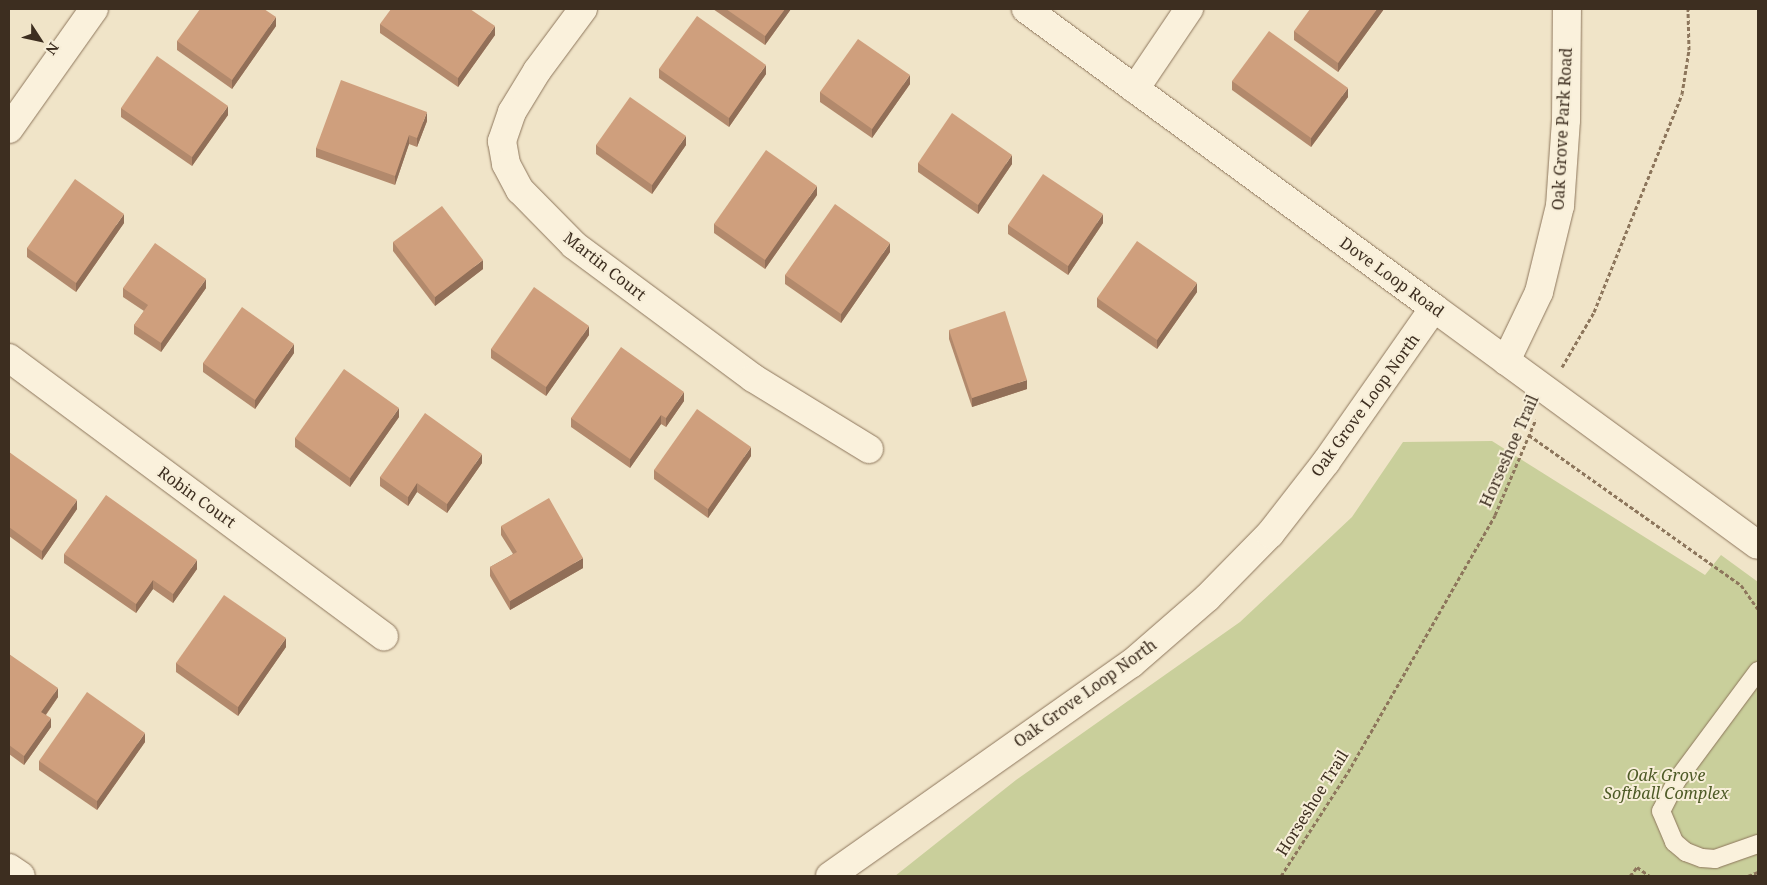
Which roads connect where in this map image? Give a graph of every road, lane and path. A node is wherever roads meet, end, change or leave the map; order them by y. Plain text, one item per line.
1 (94, 9) edge
2 (583, 9) edge
3 (1026, 9) edge
4 (1189, 9) edge
5 (1567, 9) edge
6 (1688, 9) edge
7 (1135, 88) junction
8 (9, 129) edge
9 (1434, 308) junction
10 (9, 358) edge
11 (1506, 361) junction
12 (1549, 392) junction
13 (1529, 435) junction
14 (869, 449) dead end
15 (1758, 545) edge
16 (1758, 609) edge
17 (384, 636) dead end
18 (1758, 671) edge
19 (1758, 844) edge
20 (9, 868) edge
21 (1758, 872) edge
22 (21, 876) edge
23 (830, 876) edge
24 (1281, 876) edge
25 (1630, 876) edge
26 (1650, 876) edge
27 (1748, 876) edge

1 - 8 street
2 - 14 street, Martin Court
3 - 7 street, Dove Loop Road
4 - 7 street
5 - 11 street, Oak Grove Park Road
6 - 12 path, Horseshoe Trail
7 - 9 street, Dove Loop Road
9 - 11 street, Dove Loop Road
9 - 23 street, Oak Grove Loop North
10 - 17 street, Robin Court
11 - 12 street, Dove Loop Road
12 - 13 path, Horseshoe Trail
12 - 15 street, Dove Loop Road
13 - 16 path
13 - 24 path, Horseshoe Trail
18 - 19 lane
20 - 22 street
21 - 27 path
25 - 26 path

